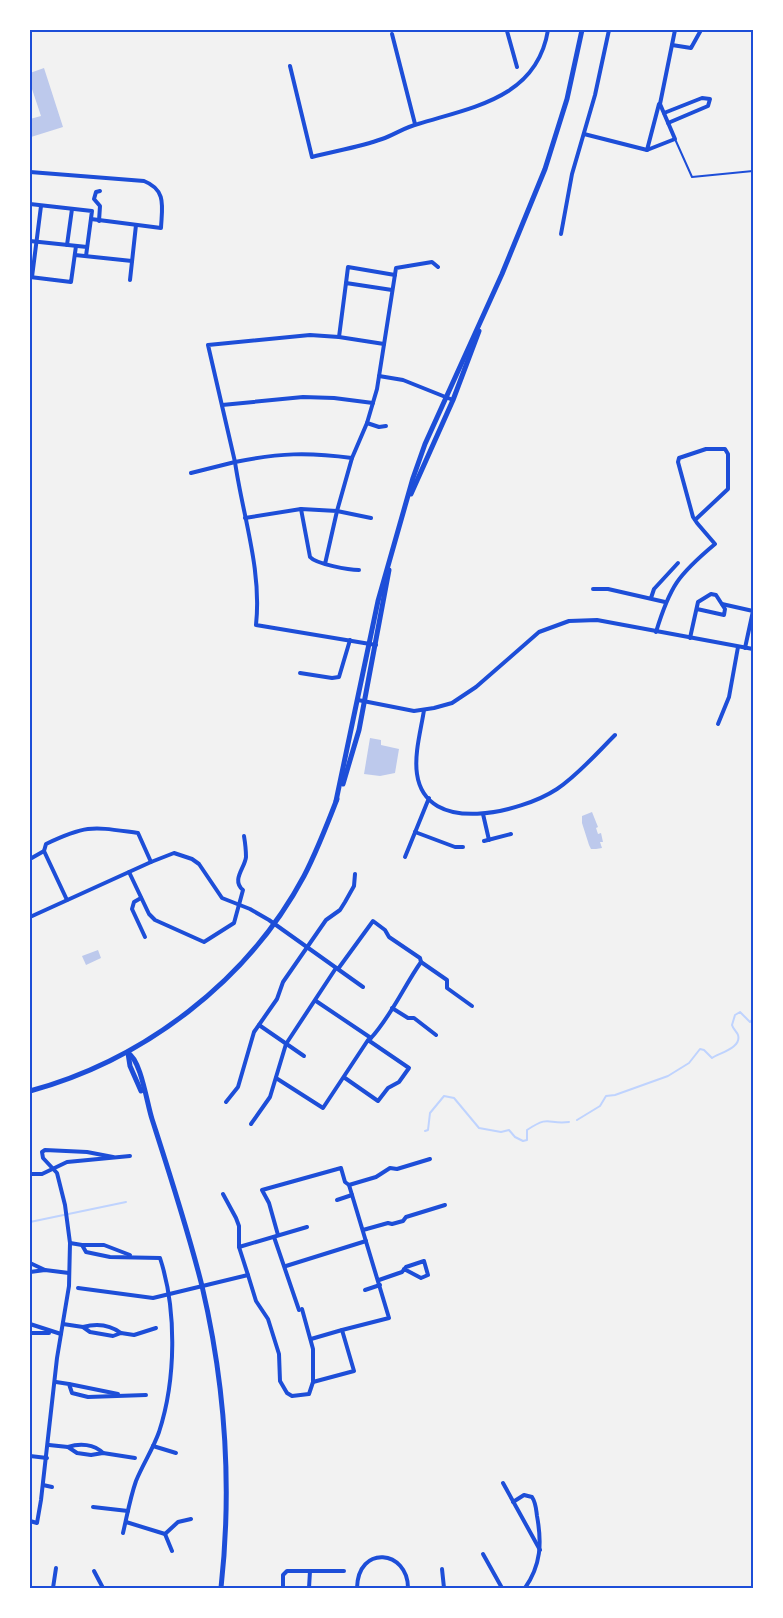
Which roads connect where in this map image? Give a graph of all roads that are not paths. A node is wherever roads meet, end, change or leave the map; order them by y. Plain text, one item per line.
1 (509, 30) edge
2 (548, 30) edge
3 (580, 30) edge
4 (609, 30) edge
5 (675, 30) edge
6 (702, 30) edge
7 (392, 34) dead end
8 (672, 46) junction
9 (290, 66) dead end
10 (517, 67) dead end
11 (660, 104) junction
12 (664, 113) junction
13 (668, 123) junction
14 (415, 124) junction
15 (584, 134) junction
16 (675, 139) junction
17 (647, 150) junction
18 (753, 171) edge
19 (30, 172) edge
20 (100, 191) dead end
21 (30, 204) edge
22 (41, 206) junction
23 (72, 209) junction
24 (90, 220) junction
25 (99, 220) junction
26 (136, 225) junction
27 (561, 234) dead end
28 (30, 241) edge
29 (37, 241) junction
30 (68, 245) junction
31 (76, 246) junction
32 (87, 247) junction
33 (75, 255) junction
34 (86, 256) junction
35 (132, 262) junction
36 (438, 267) dead end
37 (395, 275) junction
38 (31, 277) edge
39 (130, 280) dead end
40 (346, 283) junction
41 (392, 290) junction
42 (484, 314) junction
43 (339, 336) junction
44 (384, 344) junction
45 (379, 376) junction
46 (446, 397) junction
47 (453, 400) junction
48 (373, 404) junction
49 (222, 405) junction
50 (367, 423) junction
51 (386, 426) dead end
52 (352, 458) junction
53 (236, 462) junction
54 (192, 473) dead end
55 (404, 508) junction
56 (301, 509) junction
57 (337, 511) junction
58 (245, 518) junction
59 (371, 518) dead end
60 (695, 520) junction
61 (393, 547) junction
62 (678, 562) dead end
63 (325, 564) junction
64 (359, 570) dead end
65 (593, 589) dead end
66 (650, 598) junction
67 (665, 602) junction
68 (722, 604) junction
69 (697, 609) junction
70 (656, 632) junction
71 (690, 638) junction
72 (350, 640) junction
73 (369, 643) junction
74 (376, 645) junction
75 (738, 647) junction
76 (745, 648) junction
77 (753, 649) edge
78 (300, 673) dead end
79 (358, 700) junction
80 (365, 702) junction
81 (424, 710) junction
82 (718, 724) dead end
83 (615, 735) dead end
84 (429, 798) junction
85 (336, 802) junction
86 (483, 814) junction
87 (415, 832) junction
88 (511, 834) dead end
89 (244, 836) dead end
90 (489, 840) junction
91 (484, 841) dead end
92 (463, 847) dead end
93 (44, 851) junction
94 (405, 857) dead end
95 (30, 859) edge
96 (151, 862) junction
97 (129, 872) junction
98 (355, 874) dead end
99 (141, 898) junction
100 (66, 900) junction
101 (237, 905) junction
102 (30, 918) edge
103 (274, 924) junction
104 (145, 937) dead end
105 (306, 947) junction
106 (421, 962) junction
107 (337, 969) junction
108 (363, 987) dead end
109 (316, 1001) junction
110 (472, 1006) dead end
111 (392, 1008) junction
112 (259, 1025) junction
113 (436, 1035) dead end
114 (370, 1039) junction
115 (286, 1044) junction
116 (128, 1053) junction
117 (304, 1056) dead end
118 (276, 1078) junction
119 (344, 1078) junction
120 (30, 1091) edge
121 (226, 1102) dead end
122 (251, 1124) dead end
123 (130, 1156) dead end
124 (113, 1157) junction
125 (430, 1159) dead end
126 (53, 1169) junction
127 (30, 1174) edge
128 (349, 1185) junction
129 (223, 1194) dead end
130 (352, 1195) junction
131 (337, 1200) dead end
132 (445, 1205) dead end
133 (307, 1227) dead end
134 (363, 1230) junction
135 (276, 1236) junction
136 (366, 1241) junction
137 (70, 1243) junction
138 (82, 1246) junction
139 (240, 1247) junction
140 (132, 1256) junction
141 (30, 1263) edge
142 (286, 1266) junction
143 (404, 1269) junction
144 (45, 1270) junction
145 (30, 1272) edge
146 (69, 1273) junction
147 (248, 1275) junction
148 (379, 1280) junction
149 (380, 1285) junction
150 (78, 1288) dead end
151 (202, 1288) junction
152 (365, 1290) dead end
153 (169, 1296) junction
154 (30, 1324) edge
155 (63, 1324) junction
156 (83, 1327) junction
157 (156, 1328) dead end
158 (342, 1330) junction
159 (30, 1333) edge
160 (51, 1333) junction
161 (121, 1333) junction
162 (61, 1334) junction
163 (311, 1339) junction
164 (56, 1382) junction
165 (313, 1382) junction
166 (69, 1384) junction
167 (146, 1395) dead end
168 (123, 1396) junction
169 (49, 1445) junction
170 (153, 1446) junction
171 (68, 1447) junction
172 (103, 1453) junction
173 (176, 1453) dead end
174 (31, 1457) edge
175 (47, 1458) junction
176 (135, 1458) dead end
177 (503, 1483) dead end
178 (43, 1486) junction
179 (52, 1487) dead end
180 (41, 1500) junction
181 (48, 1501) dead end
182 (512, 1502) junction
183 (94, 1507) dead end
184 (128, 1511) junction
185 (191, 1519) dead end
186 (30, 1521) edge
187 (126, 1522) junction
188 (123, 1533) dead end
189 (165, 1534) junction
190 (172, 1550) dead end
191 (540, 1550) junction
192 (483, 1554) dead end
193 (56, 1568) dead end
194 (442, 1569) dead end
195 (310, 1570) junction
196 (94, 1571) dead end
197 (344, 1571) dead end
198 (53, 1588) edge
199 (103, 1588) edge
200 (221, 1588) edge
201 (282, 1588) edge
202 (309, 1588) edge
203 (358, 1588) edge
204 (408, 1588) edge
205 (444, 1588) edge
206 (502, 1588) edge
207 (523, 1588) edge

1 - 10 street
2 - 14 street
3 - 42 main road
4 - 15 street
5 - 8 street
6 - 8 street
7 - 14 street
8 - 11 street
9 - 14 street
11 - 12 street
11 - 17 street
12 - 13 street
12 - 13 street
13 - 16 street
15 - 17 street
15 - 27 street
16 - 17 street
16 - 18 lane
19 - 26 street
20 - 25 street
21 - 22 street
22 - 23 street
22 - 29 street
23 - 24 street
23 - 30 street
24 - 25 street
24 - 32 street
25 - 26 street
26 - 35 street
28 - 29 street
29 - 30 street
29 - 38 street
30 - 31 street
31 - 32 street
31 - 33 street
32 - 34 street
33 - 34 street
33 - 38 street
34 - 35 street
35 - 39 street
36 - 37 street
37 - 40 street
37 - 41 street
40 - 41 street
40 - 43 street
41 - 44 street
42 - 46 main road
42 - 47 main road
43 - 44 street
43 - 49 street
44 - 45 street
45 - 46 street
45 - 48 street
46 - 47 street
46 - 55 main road
47 - 55 main road
48 - 49 street
48 - 50 street
49 - 53 street
50 - 51 street
50 - 52 street
52 - 53 street
52 - 57 street
53 - 54 street
53 - 58 street
55 - 61 main road
56 - 57 street
56 - 58 street
56 - 63 street
57 - 59 street
57 - 63 street
58 - 72 street
60 - 60 street
60 - 67 street
61 - 73 main road
61 - 74 main road
62 - 66 street
63 - 64 street
65 - 66 street
66 - 67 street
67 - 70 street
68 - 69 street
68 - 69 street
68 - 76 street
69 - 71 street
70 - 71 street
70 - 81 street
71 - 75 street
72 - 73 street
72 - 78 street
73 - 74 street
73 - 79 main road
74 - 80 main road
75 - 76 street
75 - 82 street
76 - 77 street
79 - 80 street
79 - 85 main road
80 - 81 street
80 - 85 main road
81 - 84 street
83 - 86 street
84 - 86 street
84 - 87 street
85 - 103 main road
86 - 90 street
87 - 92 street
87 - 94 street
88 - 90 street
89 - 101 street
90 - 91 street
93 - 95 street
93 - 96 street
93 - 100 street
96 - 97 street
96 - 101 street
97 - 99 street
97 - 100 street
98 - 105 street
99 - 101 street
99 - 104 street
100 - 102 street
101 - 103 street
103 - 105 street
103 - 116 main road
105 - 107 street
105 - 112 street
106 - 107 street
106 - 110 street
106 - 111 street
107 - 108 street
107 - 109 street
109 - 114 street
109 - 115 street
111 - 113 street
111 - 114 street
112 - 115 street
112 - 121 street
114 - 119 street
114 - 119 street
115 - 117 street
115 - 118 street
116 - 120 main road
116 - 151 main road
118 - 119 street
118 - 122 street
123 - 124 street
124 - 126 street
124 - 126 street
125 - 128 street
126 - 127 street
126 - 137 street
128 - 130 street
128 - 135 street
129 - 139 street
130 - 131 street
130 - 134 street
132 - 134 street
133 - 135 street
134 - 136 street
135 - 139 street
135 - 142 street
136 - 142 street
136 - 148 street
137 - 138 street
137 - 146 street
138 - 140 street
138 - 140 street
139 - 147 street
140 - 153 street
141 - 144 street
142 - 163 street
143 - 143 street
143 - 148 street
144 - 145 street
144 - 146 street
146 - 155 street
147 - 151 street
147 - 165 street
148 - 149 street
149 - 152 street
149 - 158 street
150 - 153 street
151 - 153 street
151 - 200 main road
153 - 170 street
154 - 160 street
155 - 156 street
155 - 162 street
156 - 161 street
156 - 161 street
157 - 161 street
158 - 163 street
158 - 165 street
159 - 160 street
160 - 162 street
162 - 164 street
163 - 165 street
164 - 166 street
164 - 169 street
166 - 168 street
166 - 168 street
167 - 168 street
169 - 171 street
169 - 175 street
170 - 173 street
170 - 184 street
171 - 172 street
171 - 172 street
172 - 176 street
174 - 175 street
175 - 178 street
177 - 182 street
178 - 179 street
178 - 180 street
180 - 181 street
180 - 186 street
182 - 191 street
182 - 191 street
183 - 184 street
184 - 187 street
185 - 189 street
187 - 188 street
187 - 189 street
189 - 190 street
191 - 207 street
192 - 206 street
193 - 198 street
194 - 205 street
195 - 197 street
195 - 201 street
195 - 202 street
196 - 199 street
203 - 204 street

